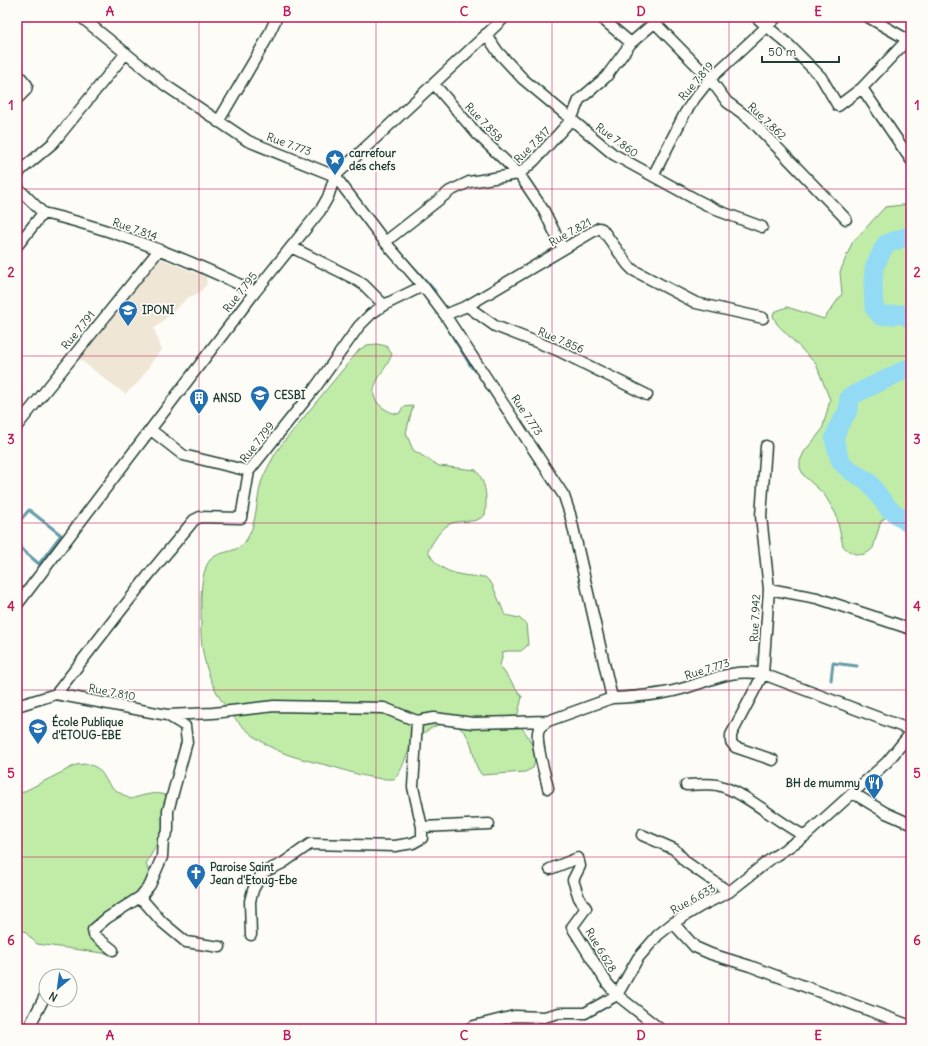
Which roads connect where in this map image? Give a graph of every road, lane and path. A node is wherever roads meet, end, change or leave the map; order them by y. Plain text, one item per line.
1 (81, 17) edge
2 (277, 17) edge
3 (505, 17) edge
4 (600, 17) edge
5 (756, 17) edge
6 (777, 17) edge
7 (868, 17) edge
8 (658, 20) edge
9 (768, 25) junction
10 (486, 34) junction
11 (909, 38) edge
12 (631, 43) junction
13 (126, 53) junction
14 (17, 73) edge
15 (710, 79) junction
16 (434, 84) junction
17 (862, 88) junction
18 (17, 99) edge
19 (571, 120) junction
20 (218, 122) junction
21 (911, 160) edge
22 (519, 174) junction
23 (335, 176) junction
24 (653, 176) junction
25 (17, 178) edge
26 (17, 184) edge
27 (43, 213) junction
28 (846, 219) dead end
29 (762, 227) dead end
30 (385, 242) junction
31 (17, 246) edge
32 (291, 247) junction
33 (563, 249) junction
34 (158, 250) junction
35 (423, 286) junction
36 (255, 292) junction
37 (384, 305) junction
38 (467, 306) junction
39 (445, 314) junction
40 (763, 318) dead end
41 (647, 395) dead end
42 (17, 426) edge
43 (151, 430) junction
44 (766, 446) dead end
45 (249, 471) junction
46 (769, 589) junction
47 (17, 605) edge
48 (911, 629) edge
49 (763, 674) junction
50 (56, 694) junction
51 (612, 698) junction
52 (17, 707) edge
53 (167, 715) junction
54 (417, 721) junction
55 (548, 721) junction
56 (911, 730) edge
57 (911, 733) edge
58 (773, 760) dead end
59 (686, 785) dead end
60 (548, 788) dead end
61 (853, 793) junction
62 (489, 824) dead end
63 (911, 824) edge
64 (422, 826) junction
65 (642, 835) dead end
66 (805, 836) junction
67 (550, 869) dead end
68 (729, 892) junction
69 (140, 897) junction
70 (673, 923) junction
71 (251, 935) dead end
72 (220, 947) dead end
73 (113, 950) dead end
74 (617, 995) junction
75 (40, 1008) edge
76 (911, 1026) edge
77 (32, 1028) edge
78 (468, 1029) edge
79 (660, 1029) edge

1 - 13 street, Rue 7.773
2 - 20 street
3 - 10 street, Rue 7.795
4 - 12 street
5 - 9 street
6 - 9 street, Rue 7.819
7 - 11 street
8 - 12 street, Rue 7.817
8 - 15 street, Rue 7.862
9 - 15 street, Rue 7.819
9 - 17 street
10 - 16 street, Rue 7.795
10 - 19 street, Rue 7.860
11 - 17 street
12 - 19 street, Rue 7.817
13 - 20 street, Rue 7.773
13 - 25 street
14 - 18 street
15 - 24 street, Rue 7.819
15 - 28 street, Rue 7.862
16 - 22 street, Rue 7.858
16 - 23 street, Rue 7.795
17 - 21 street
19 - 22 street, Rue 7.817
19 - 24 street, Rue 7.860
20 - 23 street, Rue 7.773
22 - 30 street, Rue 7.817
22 - 33 street, Rue 7.858
23 - 30 street, Rue 7.773
23 - 32 street, Rue 7.795
24 - 29 street, Rue 7.860
26 - 27 street
27 - 31 street
27 - 34 street, Rue 7.814
30 - 35 street, Rue 7.773
32 - 36 street, Rue 7.795
32 - 37 street
33 - 38 street, Rue 7.821
33 - 40 street, Rue 7.821
34 - 36 street, Rue 7.814
34 - 42 street, Rue 7.791
35 - 37 street, Rue 7.799
35 - 39 street, Rue 7.773
36 - 43 street, Rue 7.795
37 - 45 street, Rue 7.799
38 - 39 street, Rue 7.821
38 - 41 street, Rue 7.856
39 - 51 street, Rue 7.773
43 - 45 street
43 - 47 street, Rue 7.795
44 - 46 street
45 - 50 street, Rue 7.799
46 - 48 street, Rue 7.942
46 - 49 street, Rue 7.942
49 - 51 street, Rue 7.773
49 - 56 street, Rue 7.773
49 - 58 street, Rue 7.942
50 - 52 street, Rue 7.810
50 - 53 street, Rue 7.810
51 - 55 street
53 - 54 street
53 - 69 street, Rue 7.810
54 - 55 street
54 - 64 street
55 - 60 street
57 - 61 street, Rue 6.633
59 - 66 street
61 - 63 street
61 - 66 street, Rue 6.633
62 - 64 street
64 - 71 street
65 - 68 street
66 - 68 street, Rue 6.633
67 - 74 street, Rue 6.628
68 - 70 street, Rue 6.633
69 - 72 street
69 - 73 street
70 - 74 street, Rue 6.633
70 - 76 street
74 - 78 street
74 - 79 street
75 - 77 street

